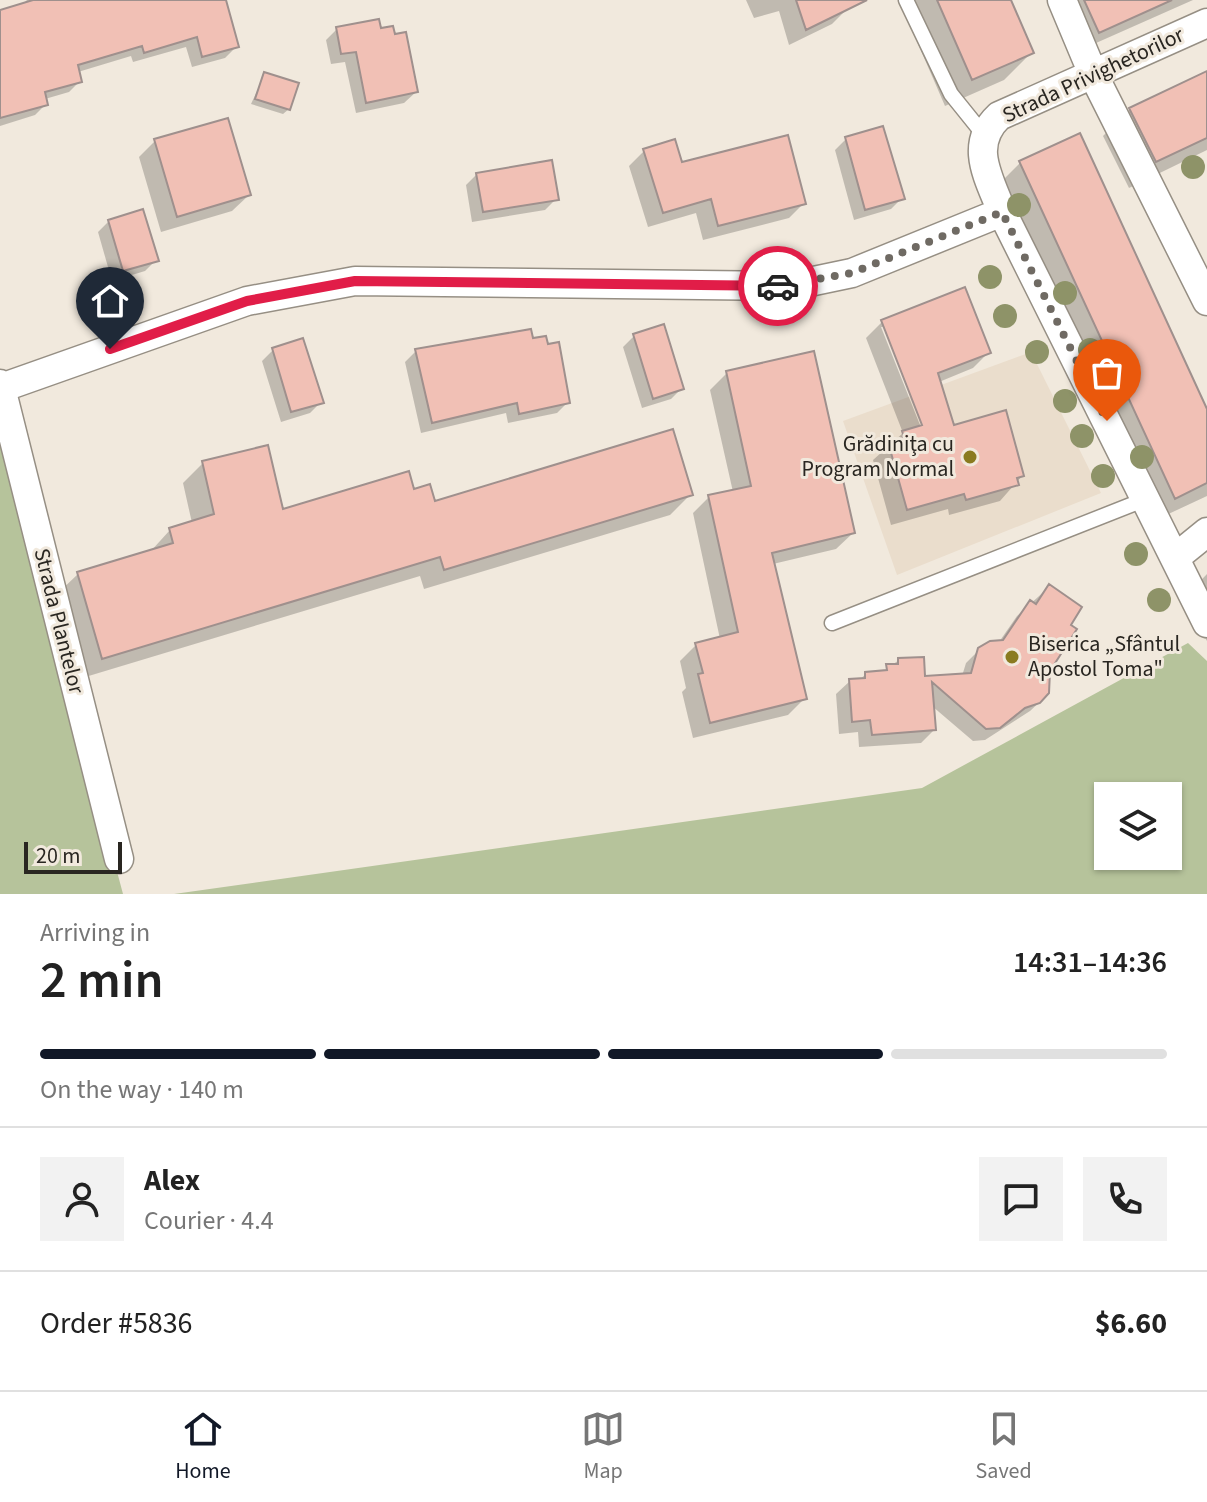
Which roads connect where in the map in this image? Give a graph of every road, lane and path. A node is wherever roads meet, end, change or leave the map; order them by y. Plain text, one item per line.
1 (906, 0) edge
2 (1062, 0) edge
3 (1207, 23) edge
4 (1093, 74) junction
5 (984, 135) junction
6 (1002, 212) junction
7 (1207, 301) edge
8 (1, 386) edge
9 (1146, 499) junction
10 (1207, 532) edge
11 (1175, 558) junction
12 (832, 623) dead end
13 (1207, 623) edge
14 (119, 859) dead end

1 - 5 lane
2 - 4 street
3 - 4 street, Strada Privighetorilor
4 - 5 street, Strada Privighetorilor
4 - 7 street
5 - 6 street
6 - 8 street
6 - 9 street
8 - 14 street, Strada Plantelor
9 - 11 street
9 - 12 lane
10 - 11 street
11 - 13 street

